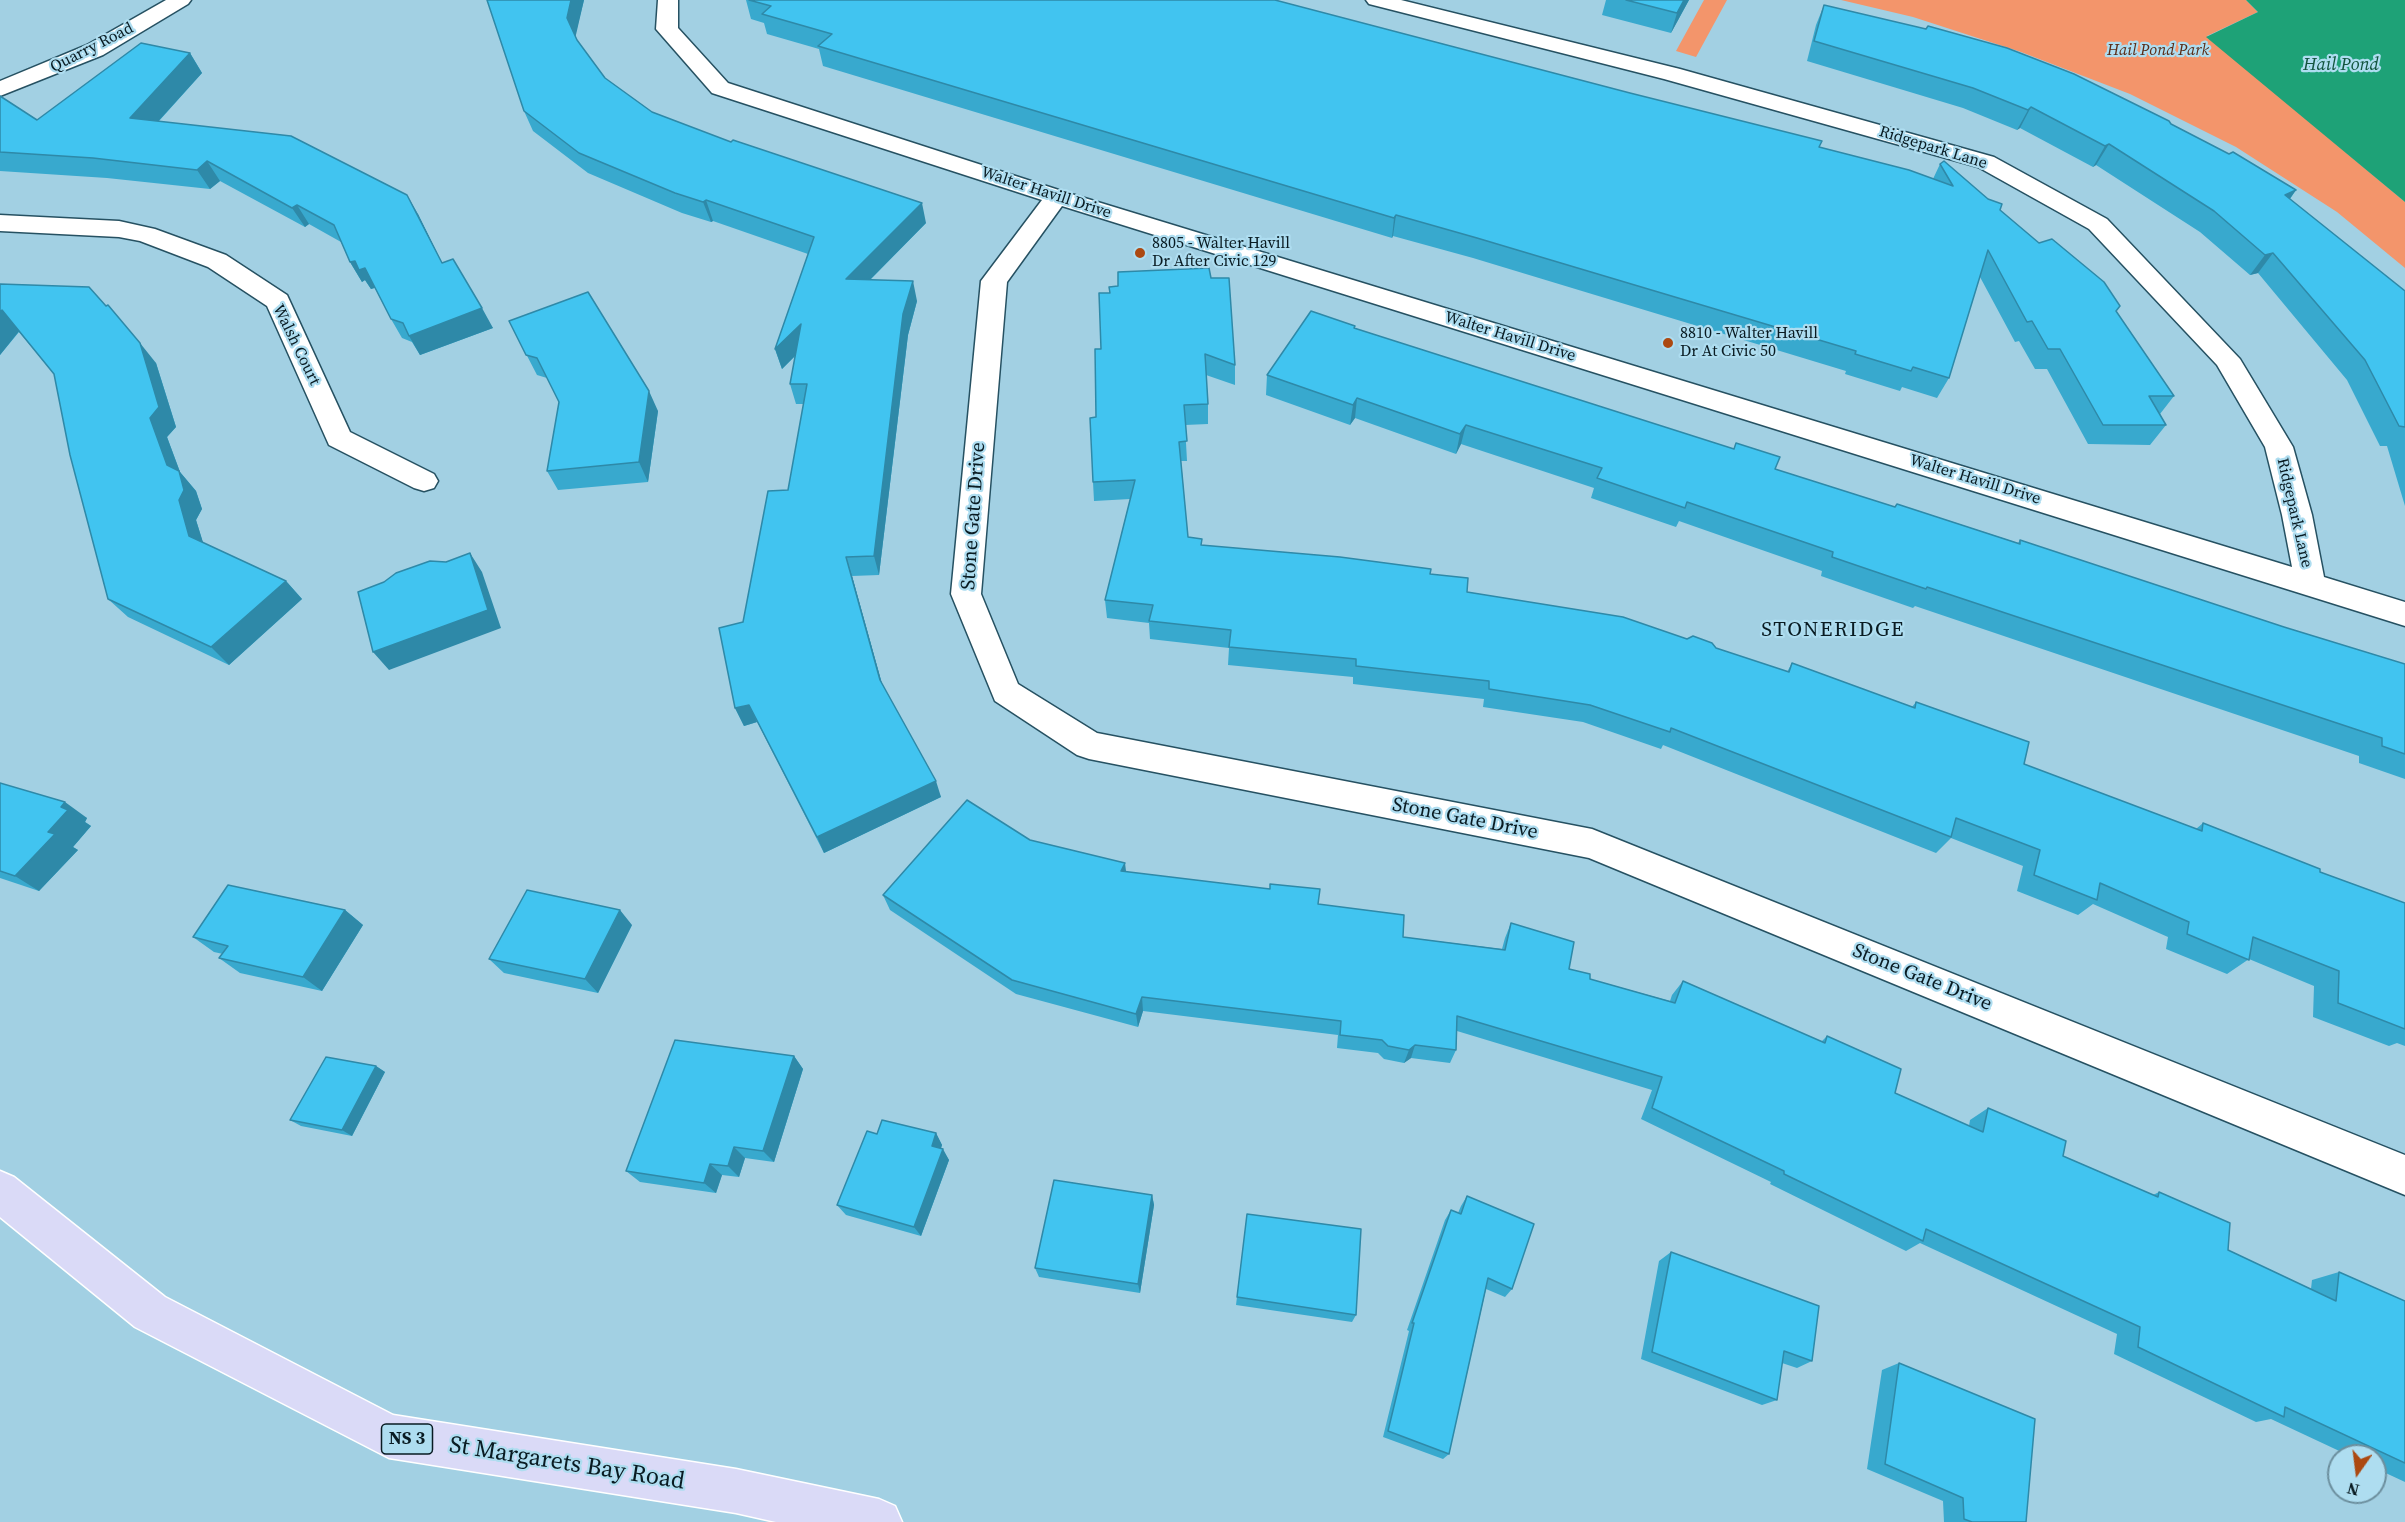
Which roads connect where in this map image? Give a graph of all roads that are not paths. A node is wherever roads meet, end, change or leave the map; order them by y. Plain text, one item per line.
1 (181, 0) edge
2 (668, 0) edge
3 (1376, 0) edge
4 (0, 88) edge
5 (1057, 197) junction
6 (0, 223) edge
7 (424, 481) dead end
8 (2310, 584) junction
9 (2405, 614) edge
10 (2405, 1175) edge
11 (0, 1191) edge
12 (879, 1522) edge

1 - 4 street, Quarry Road
2 - 5 street, Walter Havill Drive
3 - 8 street, Ridgepark Lane
5 - 8 street, Walter Havill Drive
5 - 10 street, Stone Gate Drive
6 - 7 street, Walsh Court
8 - 9 street, Walter Havill Drive
11 - 12 main road, St Margarets Bay Road / NS 3

